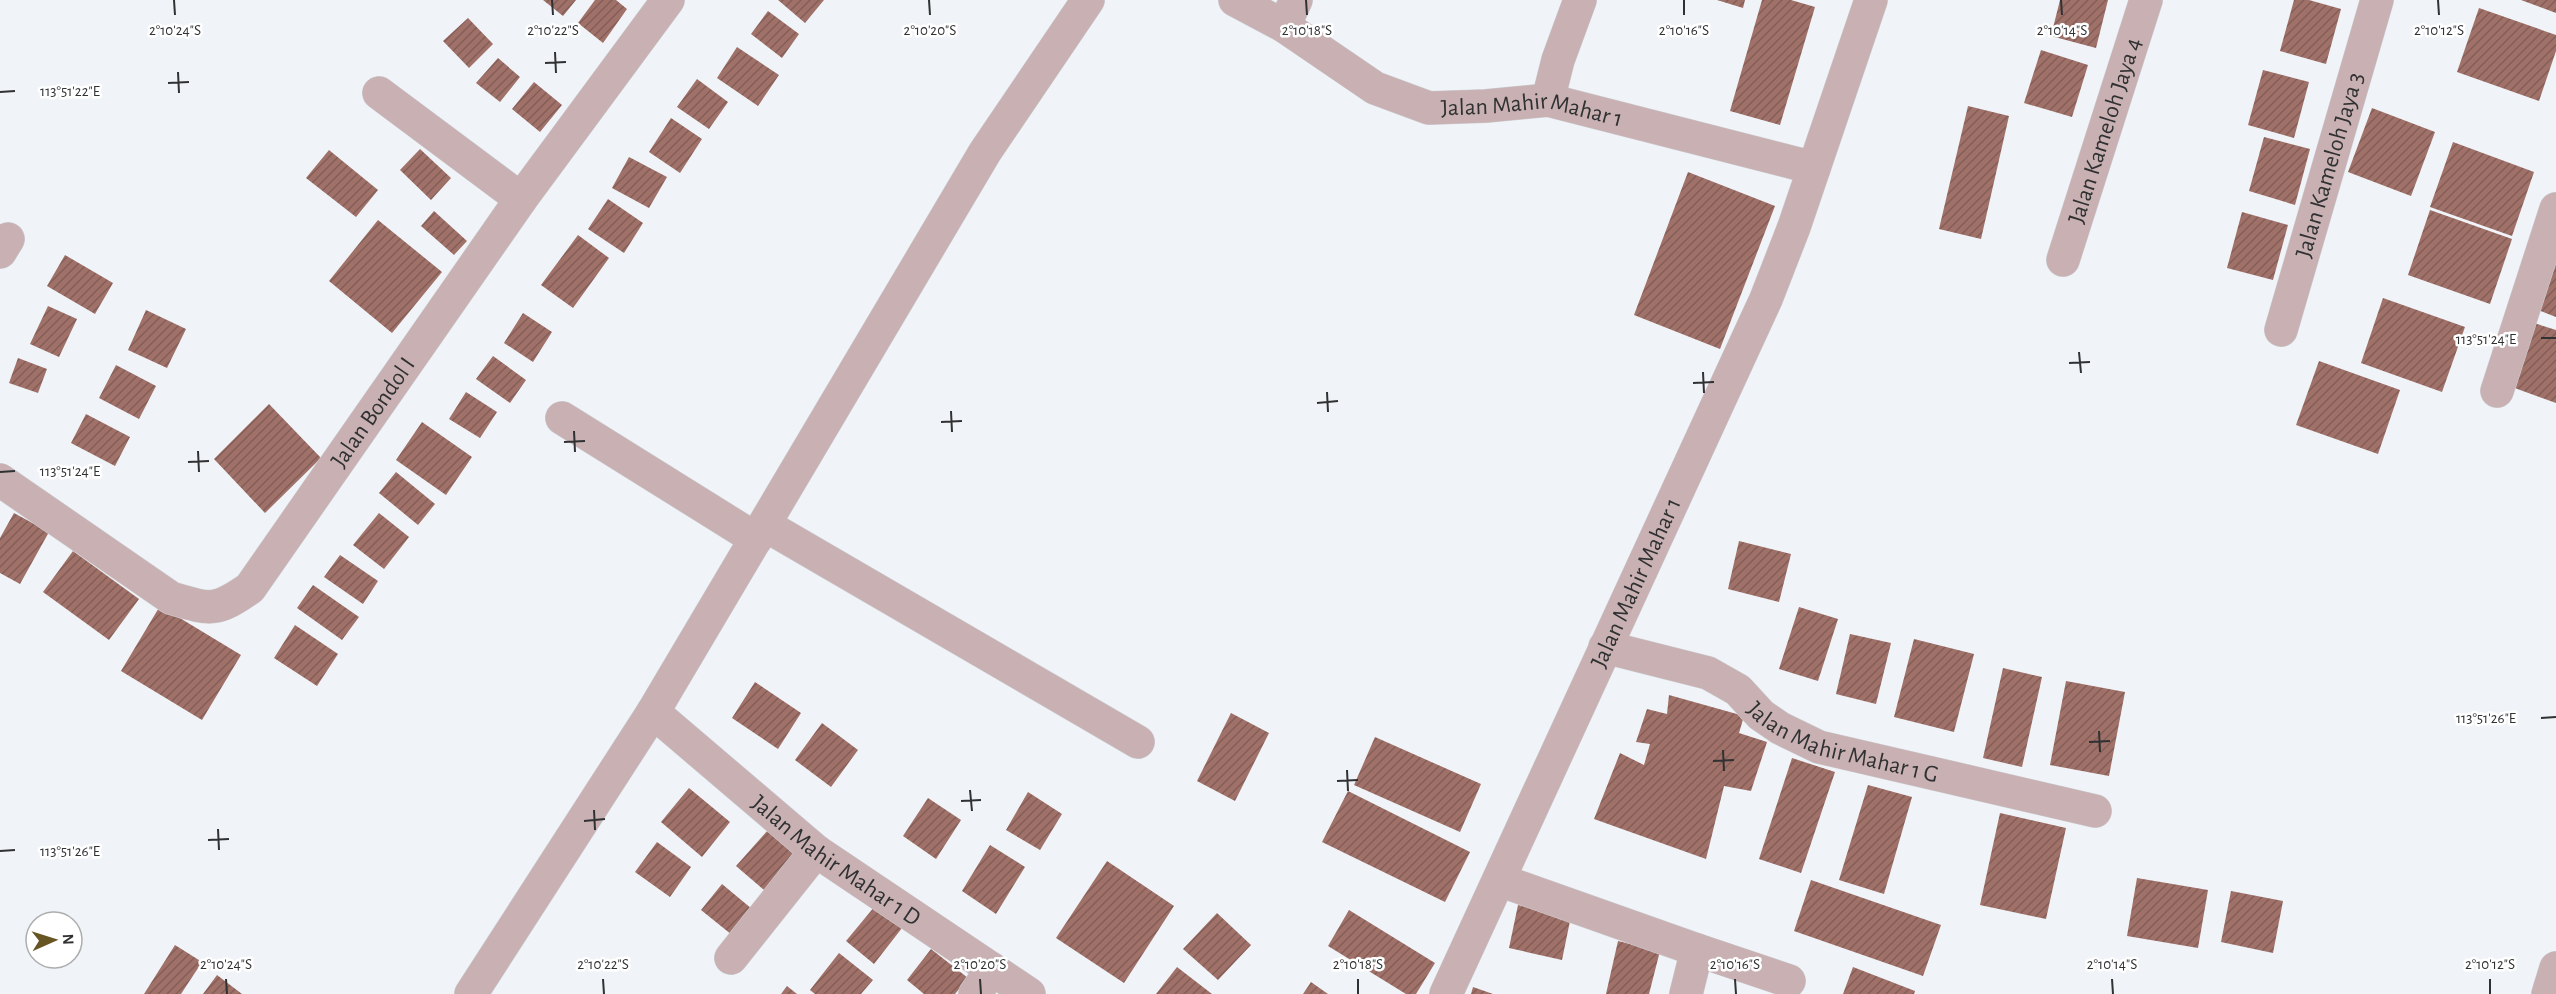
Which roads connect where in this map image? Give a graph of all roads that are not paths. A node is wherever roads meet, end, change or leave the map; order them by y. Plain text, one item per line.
1 (1088, 0) edge
2 (1235, 0) edge
3 (1580, 0) edge
4 (1871, 0) edge
5 (2146, 0) edge
6 (2377, 0) edge
7 (665, 1) edge
8 (1290, 13) edge
9 (379, 93) dead end
10 (1548, 100) junction
11 (1814, 168) junction
12 (521, 199) junction
13 (2556, 208) edge
14 (2063, 260) dead end
15 (2281, 330) dead end
16 (2497, 391) dead end
17 (562, 418) dead end
18 (0, 480) edge
19 (760, 532) junction
20 (1605, 647) junction
21 (653, 712) junction
22 (1138, 742) dead end
23 (2095, 811) dead end
24 (816, 851) junction
25 (1499, 880) junction
26 (1697, 950) junction
27 (731, 958) dead end
28 (2556, 968) edge
29 (1789, 981) dead end
30 (983, 982) edge
31 (471, 994) edge
32 (1029, 994) edge
33 (1446, 994) edge
34 (1686, 994) edge
35 (2548, 994) edge

1 - 19 street
2 - 8 street, Jalan Mahir Mahar 1
3 - 10 street
4 - 11 street, Jalan Mahir Mahar 1
5 - 14 street, Jalan Kameloh Jaya 4
6 - 15 street, Jalan Kameloh Jaya 3
7 - 12 street, Jalan Bondol I
8 - 10 street, Jalan Mahir Mahar 1
9 - 12 street
10 - 11 street, Jalan Mahir Mahar 1
11 - 20 street, Jalan Mahir Mahar 1
12 - 18 street, Jalan Bondol I
13 - 16 street
17 - 19 street
19 - 21 street
19 - 22 street
20 - 23 street, Jalan Mahir Mahar 1 G
20 - 25 street, Jalan Mahir Mahar 1
21 - 24 street, Jalan Mahir Mahar 1 D
21 - 31 street
24 - 27 street
24 - 30 street, Jalan Mahir Mahar 1 D
25 - 26 street
25 - 33 street, Jalan Mahir Mahar 1
26 - 29 street
26 - 34 street
28 - 35 street
30 - 32 street, Jalan Mahir Mahar 1 D

